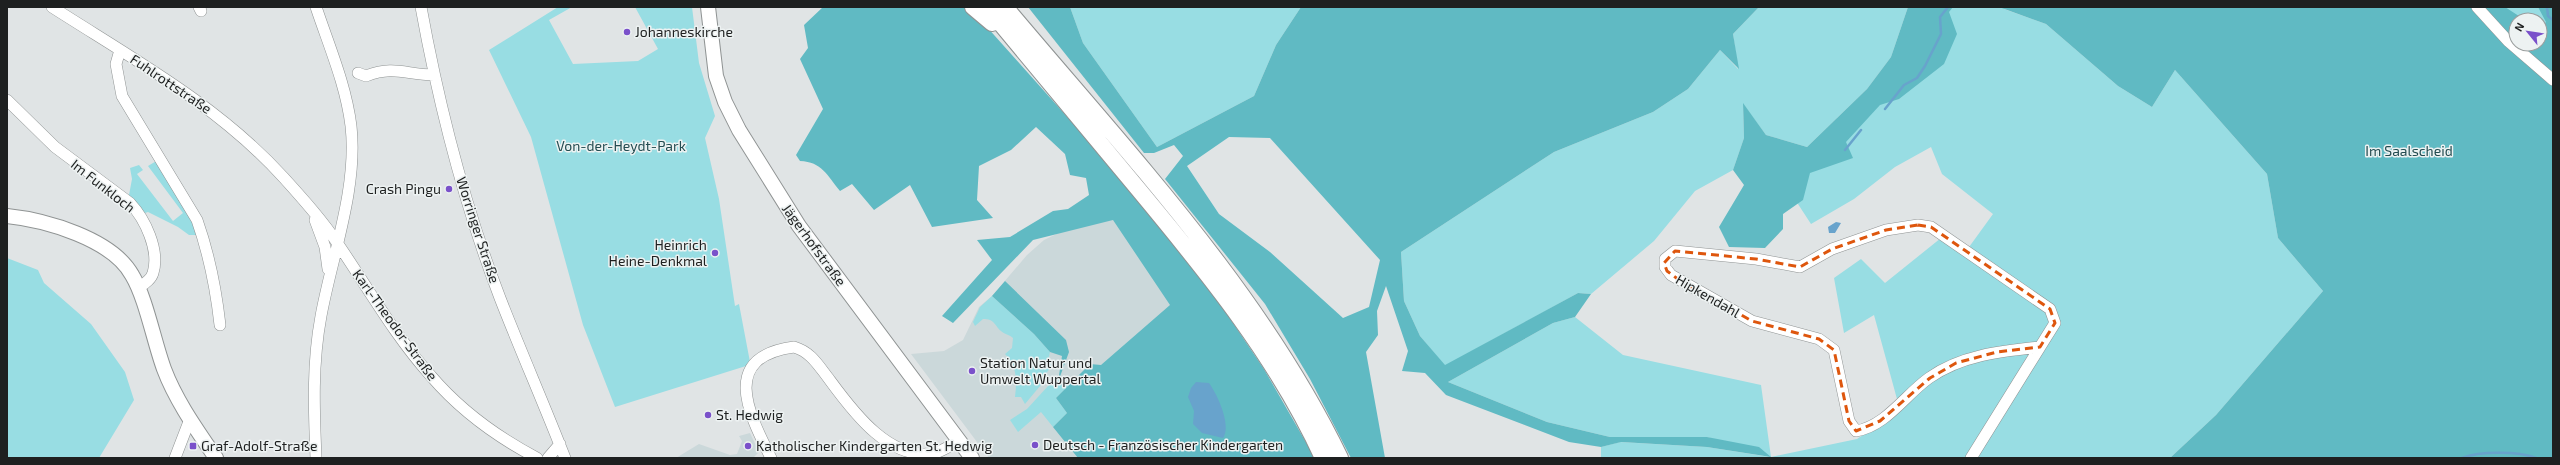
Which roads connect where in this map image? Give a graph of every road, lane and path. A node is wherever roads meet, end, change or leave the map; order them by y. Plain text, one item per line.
1 (52, 7) edge
2 (316, 7) edge
3 (422, 7) edge
4 (708, 7) edge
5 (973, 7) edge
6 (986, 7) edge
7 (1005, 7) edge
8 (1010, 7) edge
9 (2478, 7) edge
10 (1015, 30) junction
11 (120, 50) junction
12 (358, 73) dead end
13 (434, 75) junction
14 (2553, 80) edge
15 (7, 100) edge
16 (312, 211) junction
17 (7, 216) edge
18 (343, 216) junction
19 (322, 223) junction
20 (337, 242) junction
21 (354, 268) junction
22 (329, 280) junction
23 (138, 288) junction
24 (220, 325) dead end
25 (2040, 347) junction
26 (190, 419) junction
27 (959, 441) junction
28 (560, 444) junction
29 (175, 458) edge
30 (216, 458) edge
31 (316, 458) edge
32 (537, 458) edge
33 (548, 458) edge
34 (565, 458) edge
35 (771, 458) edge
36 (972, 458) edge
37 (1323, 458) edge
38 (1340, 458) edge
39 (1971, 458) edge

1 - 11 street, Fuhlrottstraße
2 - 18 street
3 - 13 street, Worringer Straße
4 - 27 main road, Jägerhofstraße
5 - 10 highway
6 - 10 highway
7 - 10 highway
8 - 10 highway
9 - 14 street
10 - 37 highway
10 - 38 highway
11 - 16 street, Fuhlrottstraße
11 - 24 street
12 - 13 street
13 - 28 street, Worringer Straße
15 - 23 street, Im Funkloch
16 - 19 street, Fuhlrottstraße
16 - 22 street, Fuhlrottstraße
17 - 23 main road
18 - 19 street
18 - 20 street
19 - 20 street, Fuhlrottstraße
20 - 21 street, Karl-Theodor-Straße
20 - 22 street
21 - 22 street
21 - 32 street, Karl-Theodor-Straße
22 - 31 street
23 - 26 main road
25 - 25 street, Hipkendahl
25 - 39 street, Hipkendahl
26 - 29 street
26 - 30 main road
27 - 35 street
27 - 36 main road, Jägerhofstraße
28 - 33 street
28 - 34 street, Worringer Straße

